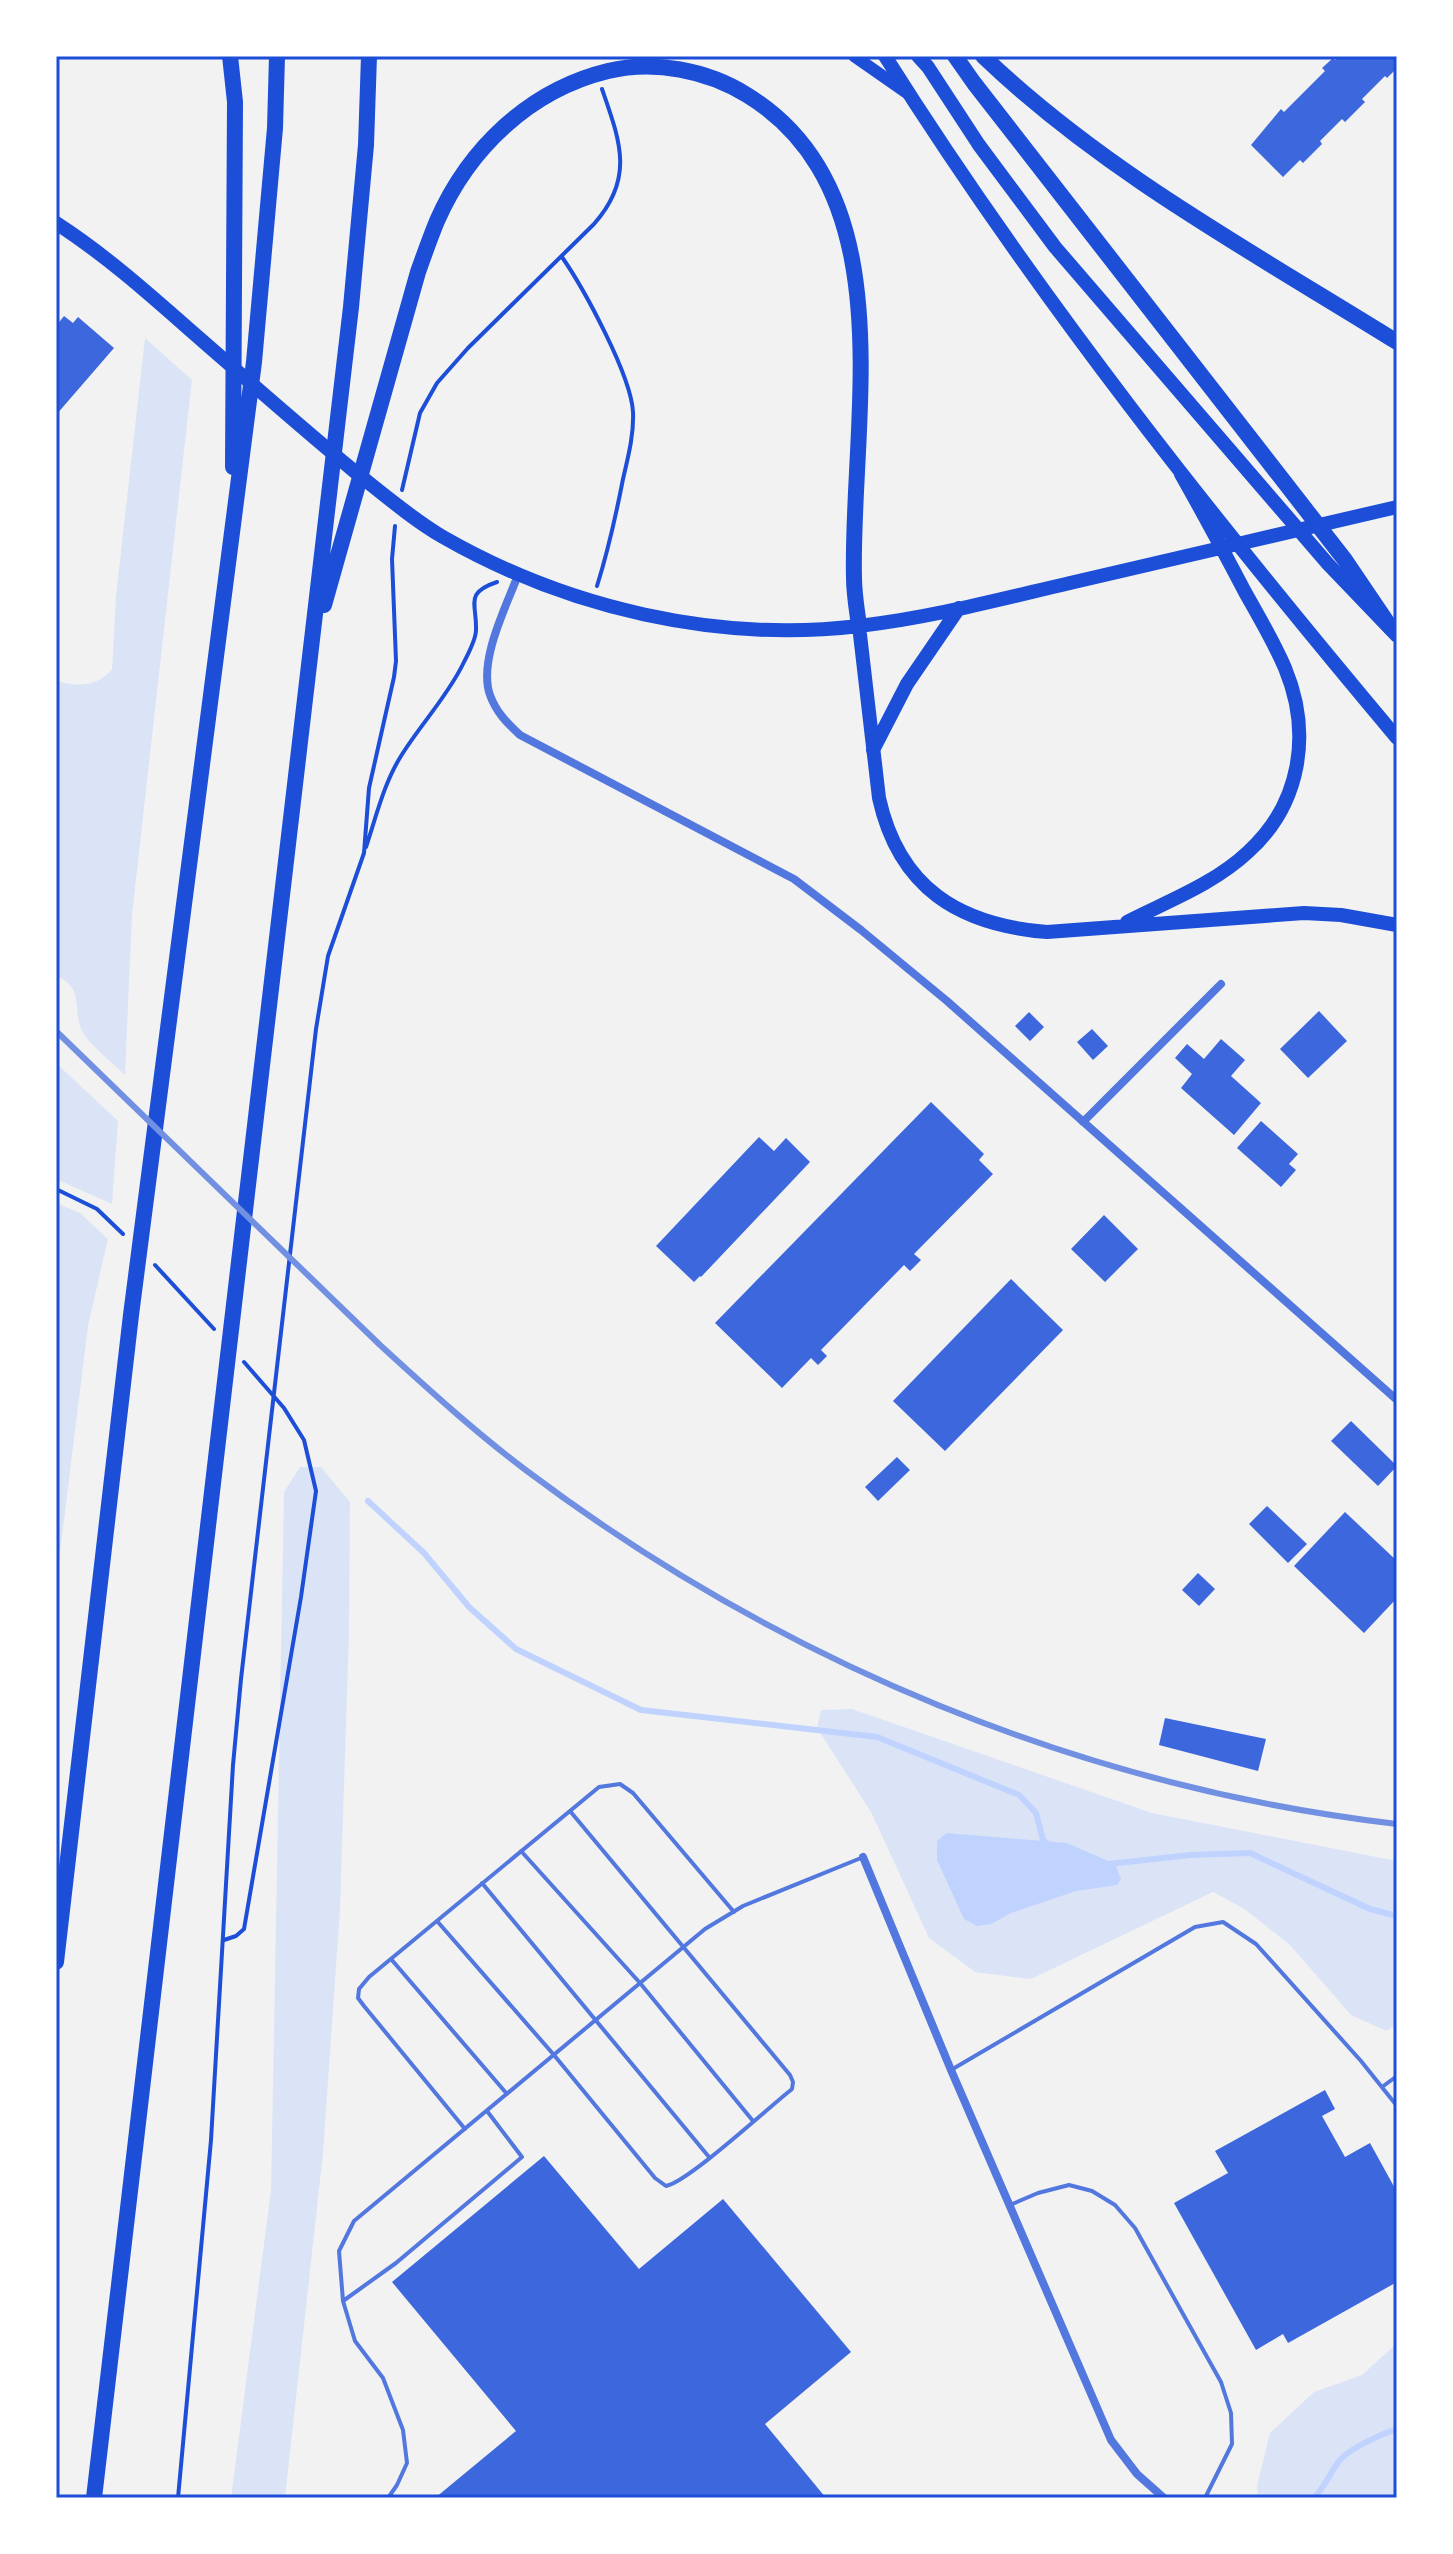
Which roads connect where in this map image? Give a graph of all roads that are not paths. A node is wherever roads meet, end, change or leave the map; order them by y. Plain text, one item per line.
1 (230, 56) edge
2 (277, 56) edge
3 (369, 56) edge
4 (854, 56) edge
5 (885, 56) edge
6 (918, 56) edge
7 (955, 56) edge
8 (983, 56) edge
9 (909, 94) junction
10 (56, 223) edge
11 (1397, 342) edge
12 (1181, 474) junction
13 (1394, 508) edge
14 (233, 516) junction
15 (518, 575) junction
16 (959, 608) junction
17 (859, 626) junction
18 (1394, 632) edge
19 (310, 653) junction
20 (1397, 738) edge
21 (873, 750) junction
22 (1119, 925) junction
23 (1397, 925) edge
24 (1221, 984) dead end
25 (1083, 1122) junction
26 (1397, 1400) edge
27 (570, 1811) junction
28 (521, 1851) junction
29 (863, 1857) joint
30 (482, 1883) junction
31 (734, 1912) junction
32 (437, 1921) junction
33 (684, 1947) junction
34 (391, 1959) junction
35 (56, 1962) edge
36 (640, 1983) junction
37 (596, 2020) junction
38 (554, 2055) junction
39 (951, 2070) junction
40 (1397, 2076) edge
41 (1382, 2087) junction
42 (507, 2094) junction
43 (1397, 2106) edge
44 (487, 2111) junction
45 (753, 2121) junction
46 (465, 2129) junction
47 (709, 2157) junction
48 (1010, 2205) junction
49 (343, 2301) junction
50 (94, 2498) edge
51 (388, 2498) edge
52 (1164, 2498) edge
53 (1205, 2498) edge

1 - 14 highway
2 - 14 highway
3 - 19 highway
4 - 9 main road
5 - 9 main road
6 - 18 main road
7 - 18 highway
8 - 11 highway
9 - 12 main road
10 - 15 main road
12 - 20 main road
12 - 22 main road
13 - 16 main road
14 - 35 highway
15 - 17 main road
15 - 25 street
16 - 17 main road
16 - 21 main road
17 - 19 highway
17 - 21 main road
19 - 50 highway
21 - 22 main road
22 - 23 main road
24 - 25 street
25 - 26 street
27 - 28 lane
27 - 31 lane
27 - 33 lane
28 - 30 lane
28 - 36 lane
29 - 31 lane
29 - 39 street
30 - 32 lane
30 - 37 lane
31 - 33 lane
32 - 34 lane
32 - 38 lane
33 - 36 lane
33 - 45 lane
34 - 42 lane
34 - 46 lane
36 - 37 lane
36 - 45 lane
37 - 38 lane
37 - 47 lane
38 - 42 lane
38 - 47 lane
39 - 41 lane
39 - 48 street
40 - 41 lane
41 - 43 lane
42 - 44 lane
44 - 46 lane
44 - 49 lane
45 - 47 lane
46 - 49 lane
48 - 52 street
48 - 53 lane
49 - 51 lane

